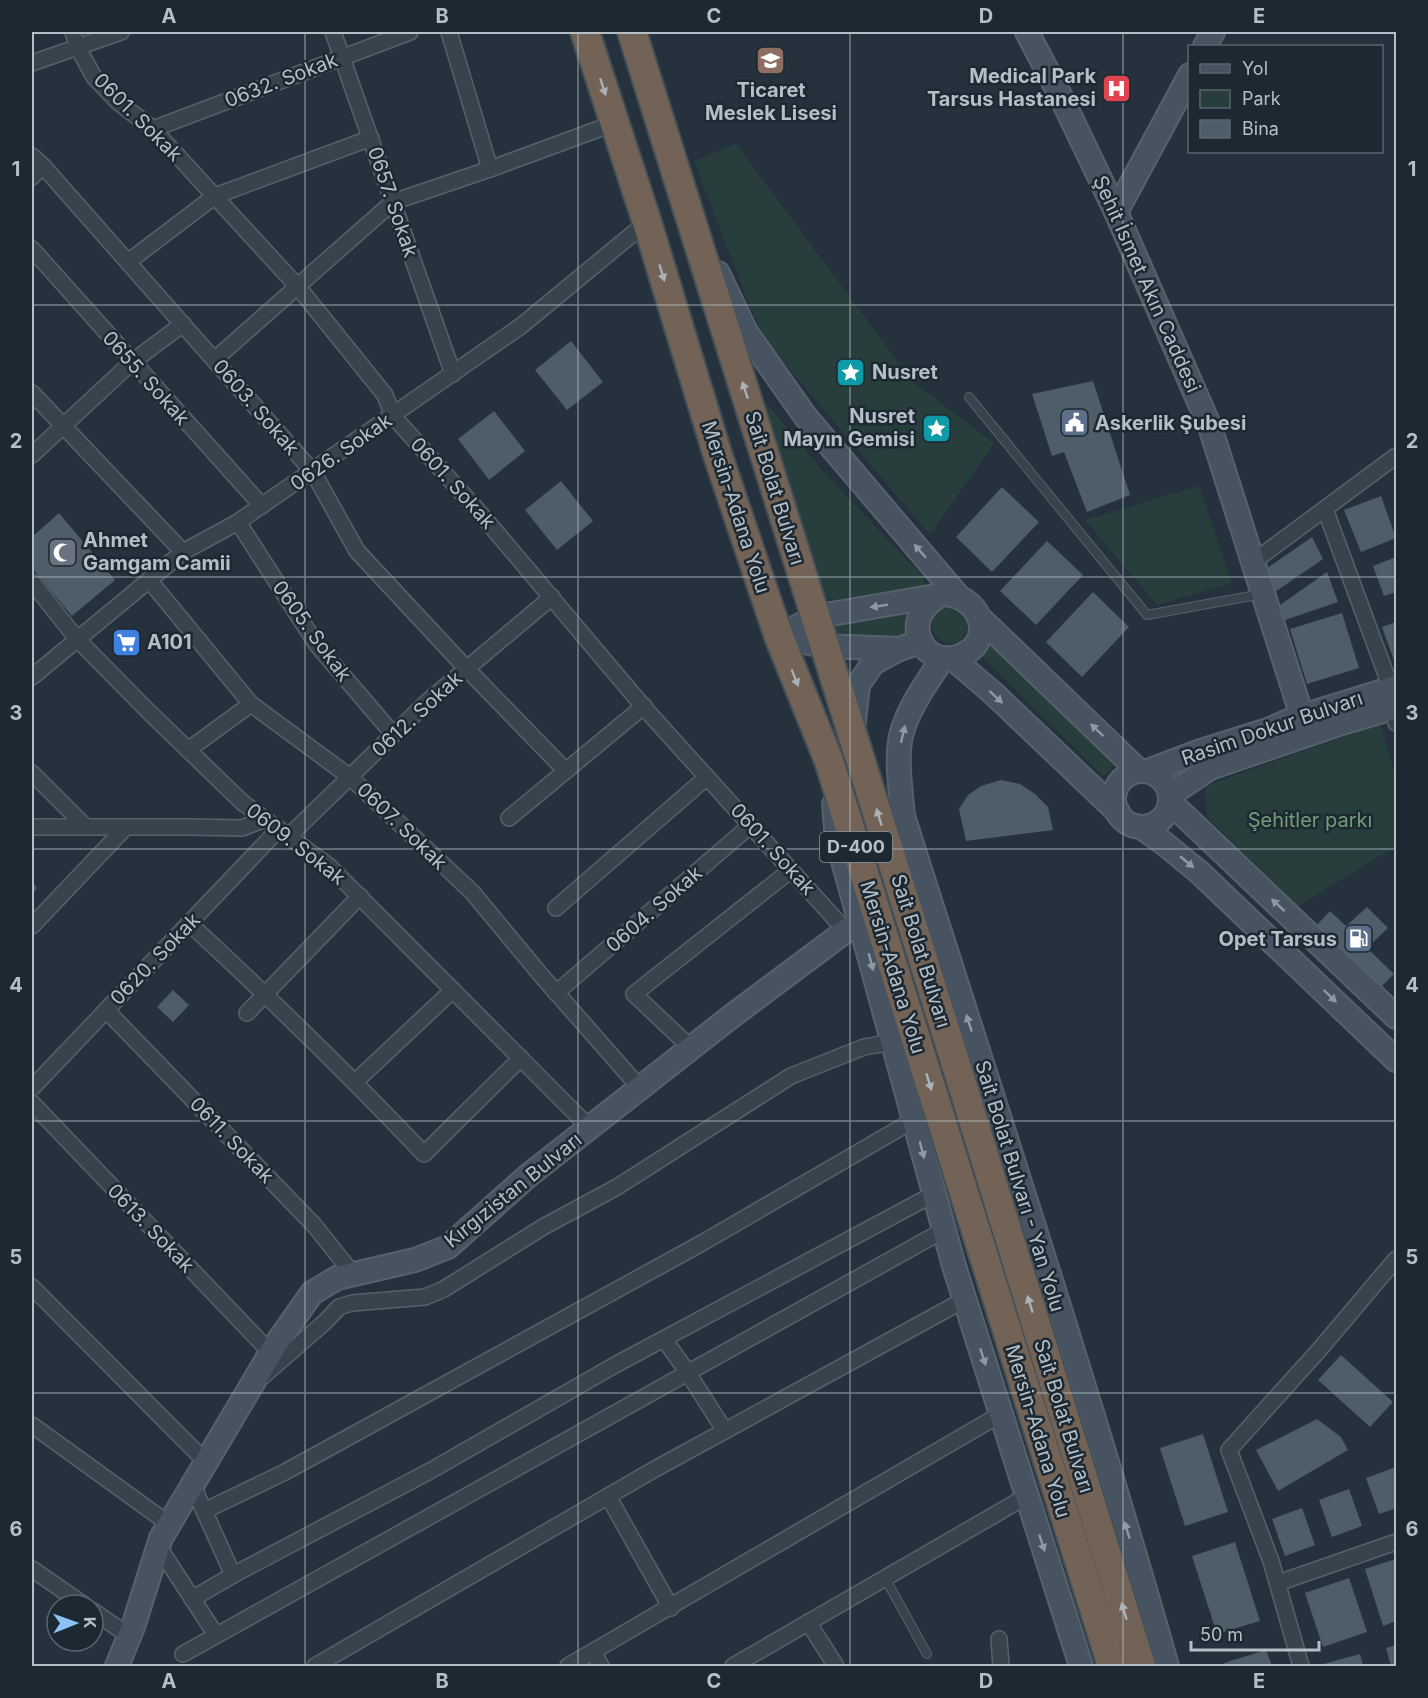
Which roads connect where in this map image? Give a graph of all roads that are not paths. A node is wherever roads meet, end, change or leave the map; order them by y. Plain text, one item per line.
1 (121, 32) edge
2 (333, 32) edge
3 (410, 32) edge
4 (449, 32) edge
5 (585, 32) edge
6 (632, 32) edge
7 (1027, 32) edge
8 (75, 39) edge
9 (342, 57) junction
10 (32, 63) edge
11 (1188, 79) edge
12 (615, 123) junction
13 (153, 129) junction
14 (371, 138) junction
15 (38, 161) edge
16 (490, 169) junction
17 (32, 177) edge
18 (215, 196) junction
19 (393, 202) junction
20 (686, 204) junction
21 (1116, 212) junction
22 (647, 222) junction
23 (32, 249) edge
24 (128, 262) junction
25 (298, 287) junction
26 (183, 324) junction
27 (214, 360) junction
28 (132, 362) junction
29 (453, 374) junction
30 (32, 393) edge
31 (969, 397) dead end
32 (393, 416) junction
33 (63, 427) junction
34 (32, 455) edge
35 (1396, 456) edge
36 (313, 472) junction
37 (262, 506) junction
38 (1325, 509) junction
39 (238, 522) junction
40 (183, 552) junction
41 (1253, 562) junction
42 (149, 580) junction
43 (32, 582) edge
44 (1263, 594) junction
45 (947, 596) junction
46 (552, 597) junction
47 (814, 617) junction
48 (980, 618) junction
49 (779, 638) junction
50 (77, 639) junction
51 (921, 642) junction
52 (824, 646) junction
53 (900, 649) junction
54 (948, 658) junction
55 (466, 669) junction
56 (32, 676) edge
57 (1394, 703) edge
58 (251, 704) junction
59 (644, 706) junction
60 (1302, 716) junction
61 (852, 732) junction
62 (393, 734) junction
63 (188, 750) junction
64 (829, 761) junction
65 (566, 771) junction
66 (1144, 771) junction
67 (32, 773) edge
68 (350, 777) junction
69 (707, 777) junction
70 (1170, 799) junction
71 (1118, 812) junction
72 (509, 818) dead end
73 (265, 819) junction
74 (751, 825) junction
75 (32, 827) edge
76 (86, 827) junction
77 (126, 827) junction
78 (1141, 827) junction
79 (284, 833) junction
80 (791, 870) junction
81 (360, 896) junction
82 (556, 908) dead end
83 (189, 923) junction
84 (32, 926) edge
85 (853, 926) junction
86 (453, 990) junction
87 (266, 993) junction
88 (556, 993) junction
89 (106, 1010) junction
90 (247, 1012) dead end
91 (1396, 1017) edge
92 (892, 1042) junction
93 (691, 1048) junction
94 (521, 1058) junction
95 (1396, 1060) edge
96 (356, 1082) junction
97 (32, 1088) edge
98 (640, 1088) junction
99 (32, 1103) edge
100 (914, 1120) junction
101 (590, 1128) junction
102 (934, 1194) junction
103 (944, 1230) junction
104 (1394, 1267) edge
105 (353, 1274) junction
106 (32, 1287) edge
107 (964, 1300) junction
108 (664, 1339) junction
109 (271, 1353) junction
110 (688, 1373) junction
111 (251, 1386) junction
112 (1001, 1414) junction
113 (32, 1425) edge
114 (725, 1431) junction
115 (206, 1461) junction
116 (192, 1484) junction
117 (608, 1496) junction
118 (1027, 1496) junction
119 (204, 1511) junction
120 (169, 1524) junction
121 (1396, 1542) edge
122 (158, 1546) junction
123 (32, 1569) edge
124 (233, 1575) junction
125 (885, 1578) junction
126 (1278, 1583) junction
127 (67, 1593) edge
128 (192, 1599) junction
129 (671, 1608) junction
130 (105, 1619) edge
131 (808, 1622) junction
132 (216, 1635) junction
133 (129, 1636) junction
134 (999, 1639) dead end
135 (593, 1652) junction
136 (183, 1654) dead end
137 (927, 1654) dead end
138 (117, 1666) edge
139 (315, 1666) edge
140 (568, 1666) edge
141 (601, 1666) edge
142 (733, 1666) edge
143 (836, 1666) edge
144 (1001, 1666) edge
145 (1082, 1666) edge
146 (1112, 1666) edge
147 (1141, 1666) edge
148 (1167, 1666) edge
149 (1301, 1666) edge

1 - 8 street
2 - 9 street, 0657. Sokak
3 - 9 street, 0632. Sokak
4 - 16 street
5 -> 12 highway, Mersin-Adana Yolu / D-400
6 - 20 highway, Sait Bolat Bulvarı / D-400
7 - 21 street, Şehit İsmet Akın Caddesi
8 - 10 street
8 - 13 street, 0601. Sokak
9 - 13 street, 0632. Sokak
9 - 14 street, 0657. Sokak
11 - 21 street
12 - 16 street
12 - 22 highway, Mersin-Adana Yolu / D-400
13 - 18 street, 0601. Sokak
14 - 18 street
14 - 19 street, 0657. Sokak
15 - 17 street
15 - 24 street, 0603. Sokak
16 - 19 street
18 - 24 street
18 - 25 street, 0601. Sokak
19 - 25 street
19 - 29 street, 0657. Sokak
45 -> 20 street
47 -> 20 highway, Sait Bolat Bulvarı / D-400
21 - 41 street, Şehit İsmet Akın Caddesi
22 - 29 street, 0626. Sokak
22 -> 49 highway, Mersin-Adana Yolu / D-400
23 - 28 street, 0655. Sokak
24 - 26 street, 0603. Sokak
25 - 27 street
25 - 32 street, 0601. Sokak
26 - 27 street, 0603. Sokak
26 - 28 street
27 - 36 street, 0603. Sokak
28 - 33 street
28 - 37 street, 0655. Sokak
29 - 32 street, 0626. Sokak
30 - 33 street
31 - 44 lane
32 - 36 street, 0626. Sokak
32 - 46 street, 0601. Sokak
33 - 34 street
33 - 40 street
35 - 38 street
36 - 37 street, 0626. Sokak
36 - 55 street, 0603. Sokak
37 - 39 street, 0626. Sokak
38 - 41 street
38 - 57 street
39 - 40 street, 0626. Sokak
39 - 62 street, 0605. Sokak
40 - 42 street, 0626. Sokak
41 - 44 street, Şehit İsmet Akın Caddesi
42 - 50 street, 0626. Sokak
42 - 58 street, 0607. Sokak
43 - 50 street, 0609. Sokak
44 - 60 street, Şehit İsmet Akın Caddesi
45 -> 47 street
45 - 48 street
45 - 51 street
46 - 55 street, 0612. Sokak
46 - 59 street, 0601. Sokak
47 - 49 street
47 - 52 highway, Sait Bolat Bulvarı / D-400
48 - 54 street
66 -> 48 street
49 - 52 street
49 -> 64 highway, Mersin-Adana Yolu / D-400
50 - 56 street, 0626. Sokak
50 - 63 street, 0609. Sokak
51 - 53 street
51 - 54 street
52 - 53 street
52 - 61 highway, Sait Bolat Bulvarı / D-400
53 - 61 street
54 -> 71 street
148 -> 54 street, Sait Bolat Bulvarı - Yan Yolu
55 - 62 street, 0612. Sokak
55 - 65 street, 0603. Sokak
57 - 60 street, Rasim Dokur Bulvarı
57 - 70 street
58 - 63 street
58 - 68 street, 0607. Sokak
59 - 65 street
59 - 69 street, 0601. Sokak
60 - 66 street, Rasim Dokur Bulvarı
147 -> 61 highway, Sait Bolat Bulvarı / D-400
62 - 68 street, 0612. Sokak
63 - 73 street, 0609. Sokak
64 - 85 street
64 -> 146 highway, Mersin-Adana Yolu / D-400
65 - 72 street
66 - 70 street
66 - 71 street
67 - 76 street
68 - 79 street, 0612. Sokak
68 - 88 street, 0607. Sokak
69 - 74 street, 0601. Sokak
69 - 82 street
70 - 78 street
91 -> 70 street
71 - 78 street
73 - 77 street
73 - 79 street, 0609. Sokak
74 - 80 street, 0601. Sokak
74 - 88 street, 0604. Sokak
75 - 76 street
76 - 77 street
77 - 84 street
78 -> 95 street
79 - 81 street, 0609. Sokak
79 - 83 street, 0620. Sokak
80 - 85 street, 0601. Sokak
80 - 93 street
81 - 86 street, 0609. Sokak
81 - 87 street
83 - 87 street
83 - 89 street, 0620. Sokak
85 -> 92 street
85 - 93 street, Kırgızistan Bulvarı
86 - 94 street, 0609. Sokak
86 - 96 street
87 - 90 street
87 - 96 street
88 - 98 street, 0607. Sokak
89 - 97 street, 0620. Sokak
89 - 105 street, 0611. Sokak
92 - 100 street
92 - 111 street
93 - 98 street, Kırgızistan Bulvarı
94 - 96 street
94 - 101 street, 0609. Sokak
98 - 101 street, Kırgızistan Bulvarı
99 - 109 street, 0613. Sokak
100 -> 102 street
100 - 119 street
101 - 105 street, Kırgızistan Bulvarı
102 - 103 street
102 - 108 street
103 - 107 street
103 - 110 street
104 - 126 street
105 - 109 street, Kırgızistan Bulvarı
106 - 115 street
107 -> 112 street
107 - 114 street
108 - 110 street
108 - 124 street
109 - 111 street, Kırgızistan Bulvarı
110 - 114 street
110 - 132 street
111 - 115 street, Kırgızistan Bulvarı
112 - 118 street
112 - 129 street
113 - 120 street
114 - 117 street
115 - 116 street, Kırgızistan Bulvarı
116 - 119 street
116 - 120 street, Kırgızistan Bulvarı
117 - 129 street
117 - 139 street
118 - 125 street
118 -> 145 street
119 - 124 street
120 - 122 street, Kırgızistan Bulvarı
121 - 126 street
122 - 128 street
122 - 133 street, Kırgızistan Bulvarı
123 - 127 street
124 - 128 street
125 - 131 street
125 - 137 lane
126 - 149 street
128 - 132 street
129 - 135 street
130 - 133 street
131 - 142 street
131 - 143 street
132 - 136 street
133 - 138 street, Kırgızistan Bulvarı
134 - 144 street
135 - 140 street
135 - 141 street

